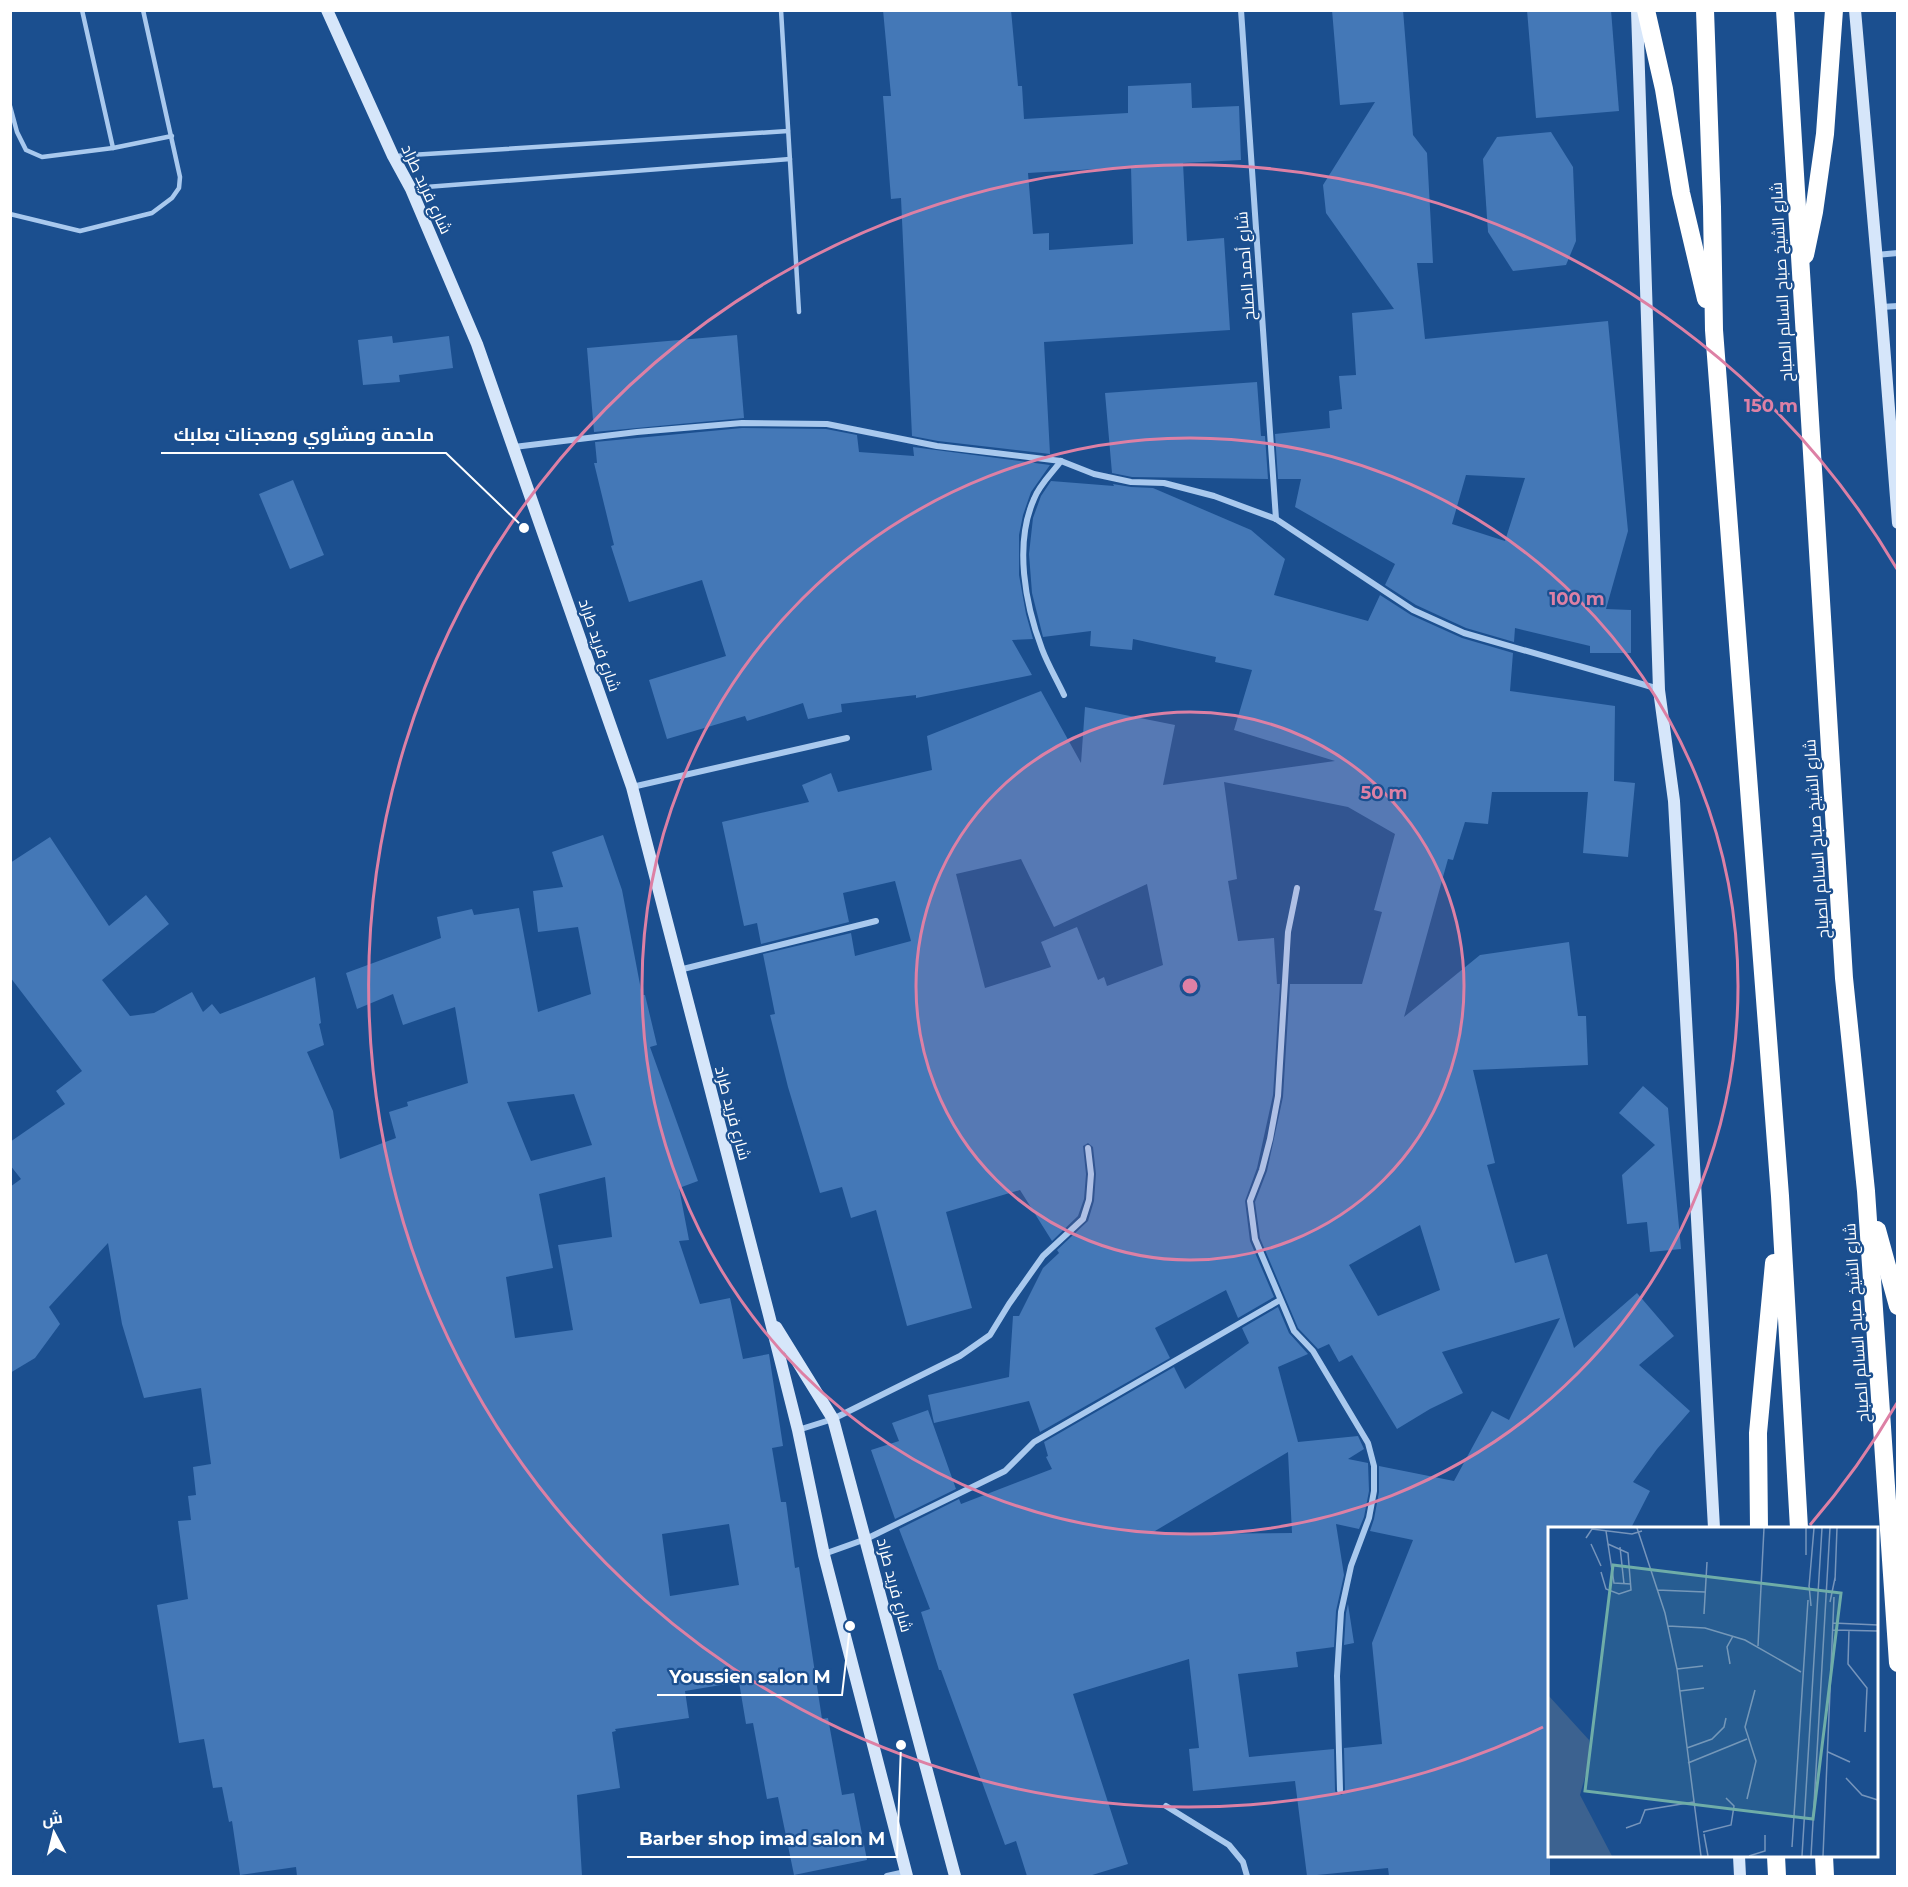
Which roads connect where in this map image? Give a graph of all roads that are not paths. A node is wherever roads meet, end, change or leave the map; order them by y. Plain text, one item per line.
1 (82, 10) edge
2 (143, 10) edge
3 (327, 10) edge
4 (781, 10) edge
5 (1241, 10) edge
6 (1637, 10) edge
7 (1646, 10) edge
8 (1705, 10) edge
9 (1785, 10) edge
10 (1834, 10) edge
11 (1855, 10) edge
12 (10, 105) edge
13 (788, 131) junction
14 (172, 136) junction
15 (112, 148) junction
16 (393, 156) junction
17 (790, 159) junction
18 (411, 189) junction
19 (10, 214) edge
20 (1898, 253) edge
21 (1876, 255) junction
22 (1800, 278) junction
23 (1898, 306) edge
24 (1881, 307) junction
25 (799, 312) dead end
26 (1714, 330) junction
27 (513, 447) junction
28 (1061, 461) junction
29 (1276, 519) junction
30 (1898, 523) edge
31 (1659, 690) junction
32 (1064, 695) dead end
33 (847, 738) dead end
34 (632, 787) junction
35 (1297, 888) dead end
36 (876, 921) dead end
37 (679, 970) junction
38 (1088, 1148) dead end
39 (1866, 1191) junction
40 (1780, 1196) junction
41 (1280, 1300) junction
42 (1898, 1306) edge
43 (770, 1315) junction
44 (833, 1419) junction
45 (798, 1430) junction
46 (1714, 1527) edge
47 (1759, 1527) edge
48 (1799, 1527) edge
49 (866, 1539) junction
50 (824, 1555) junction
51 (1898, 1663) edge
52 (1340, 1790) dead end
53 (1166, 1806) dead end
54 (1739, 1857) edge
55 (1776, 1857) edge
56 (1824, 1857) edge
57 (906, 1874) edge
58 (887, 1876) edge
59 (955, 1876) edge
60 (1247, 1876) edge
61 (1740, 1876) edge
62 (1777, 1876) edge
63 (1825, 1876) edge

1 - 15 lane
2 - 14 lane
3 - 16 main road, شارع فريد طراد
4 - 13 lane
5 - 29 street, شارع أحمد الصلح
6 - 31 main road
7 - 26 highway
8 - 26 highway
9 - 22 highway, شارع الشيخ صباح السالم الصباح
10 - 22 highway
11 - 21 main road
12 - 15 lane
13 - 16 lane
13 - 17 lane
14 - 15 lane
14 - 19 lane
16 - 18 main road, شارع فريد طراد
17 - 18 lane
17 - 25 lane
18 - 27 main road, شارع فريد طراد
20 - 21 street
21 - 24 main road
22 - 39 highway, شارع الشيخ صباح السالم الصباح
23 - 24 street
24 - 30 main road
26 - 40 highway
27 - 28 street
27 - 34 main road, شارع فريد طراد
28 - 29 street
28 - 32 street
29 - 31 street
31 - 46 main road
33 - 34 street
34 - 37 main road, شارع فريد طراد
35 - 41 street
36 - 37 street
37 - 43 main road, شارع فريد طراد
38 - 44 street
39 - 42 highway
39 - 51 highway, شارع الشيخ صباح السالم الصباح
40 - 47 highway
40 - 48 highway
41 - 49 street
41 - 52 street
43 - 44 main road, شارع فريد طراد
43 - 45 main road, شارع فريد طراد
44 - 45 street
44 - 49 main road, شارع فريد طراد
45 - 50 main road, شارع فريد طراد
49 - 50 street
49 - 59 main road, شارع فريد طراد
50 - 57 main road, شارع فريد طراد
53 - 60 street
54 - 61 main road
55 - 62 highway
56 - 63 highway
57 - 58 street

